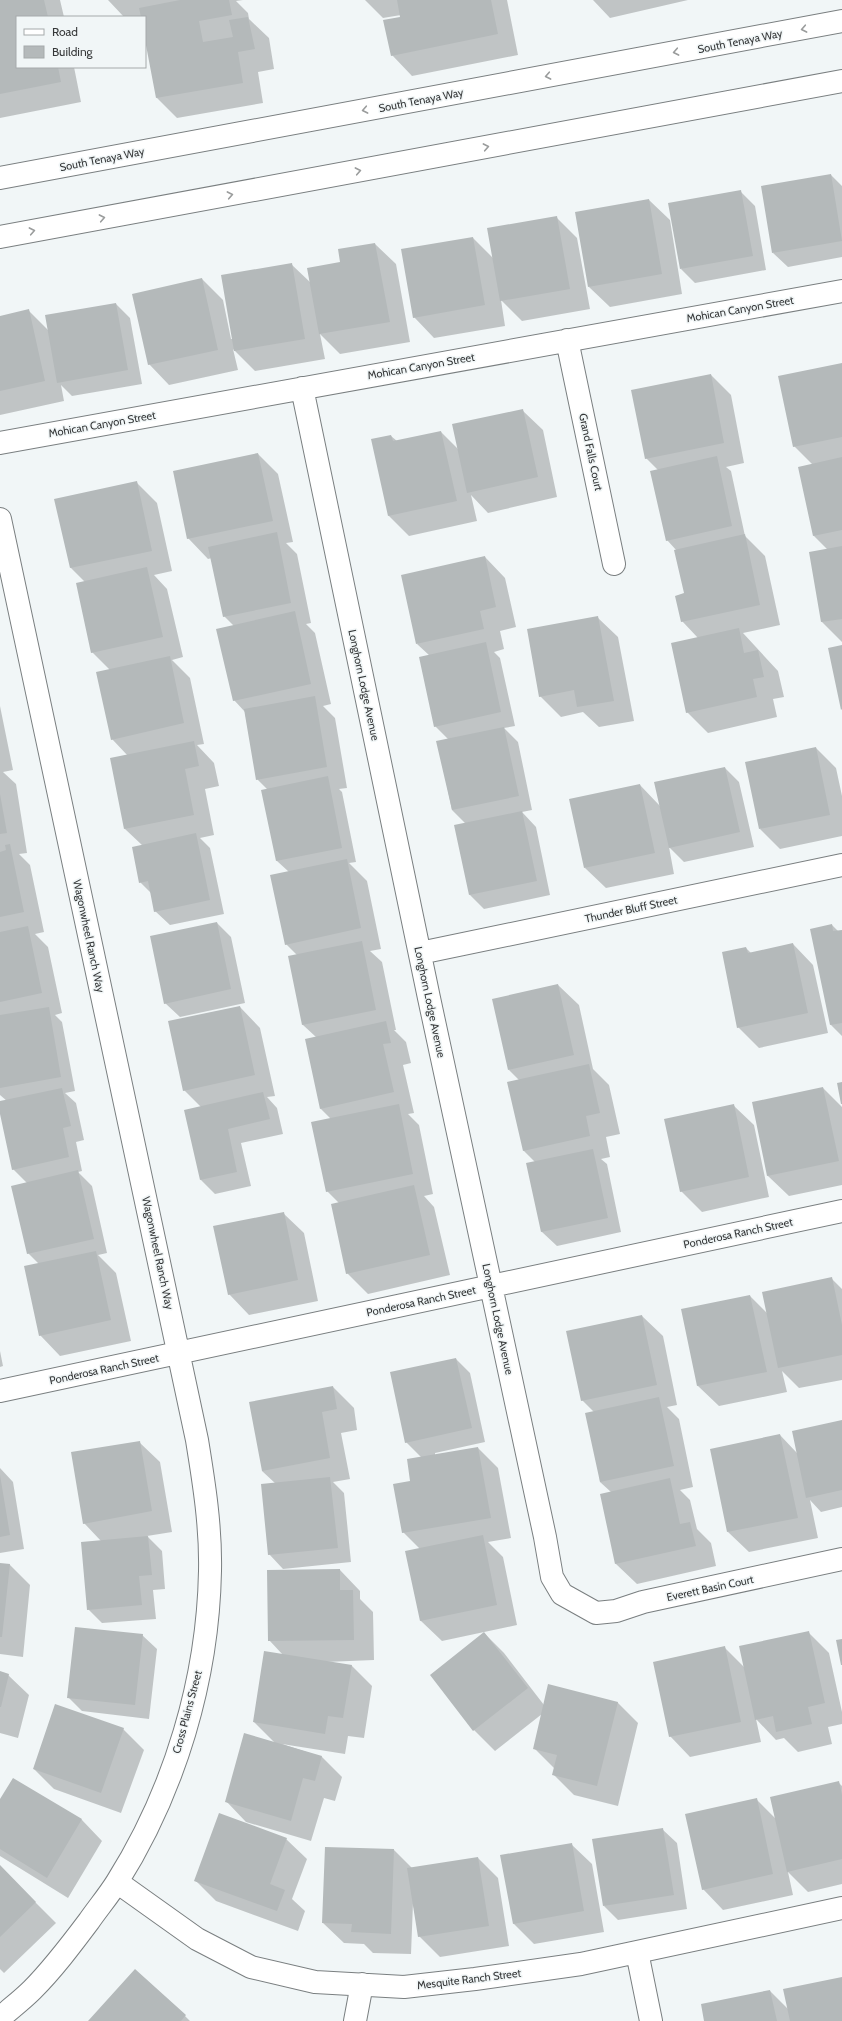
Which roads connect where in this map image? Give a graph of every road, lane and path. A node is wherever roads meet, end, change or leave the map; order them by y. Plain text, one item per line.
1 (842, 22) edge
2 (842, 81) edge
3 (0, 178) edge
4 (0, 237) edge
5 (842, 291) edge
6 (567, 340) junction
7 (302, 388) junction
8 (0, 443) edge
9 (0, 519) edge
10 (614, 564) dead end
11 (842, 865) edge
12 (420, 953) junction
13 (842, 1211) edge
14 (491, 1286) junction
15 (179, 1353) junction
16 (0, 1391) edge
17 (842, 1559) edge
18 (579, 1605) joint
19 (117, 1882) junction
20 (842, 1908) edge
21 (637, 1952) junction
22 (362, 1984) junction
23 (0, 2018) edge
24 (355, 2021) edge
25 (651, 2021) edge

1 -> 3 street, South Tenaya Way
4 -> 2 street
5 - 6 street, Mohican Canyon Street
6 - 7 street, Mohican Canyon Street
6 - 10 street, Grand Falls Court
7 - 8 street, Mohican Canyon Street
7 - 12 street, Longhorn Lodge Avenue
9 - 15 street, Wagonwheel Ranch Way
11 - 12 street, Thunder Bluff Street
12 - 14 street, Longhorn Lodge Avenue
13 - 14 street, Ponderosa Ranch Street
14 - 15 street, Ponderosa Ranch Street
14 - 18 street, Longhorn Lodge Avenue
15 - 16 street, Ponderosa Ranch Street
15 - 19 street, Cross Plains Street
17 - 18 street, Everett Basin Court
19 - 22 street, Mesquite Ranch Street
19 - 23 street, Cross Plains Street
20 - 21 street, Mesquite Ranch Street
21 - 22 street, Mesquite Ranch Street
21 - 25 street
22 - 24 street

